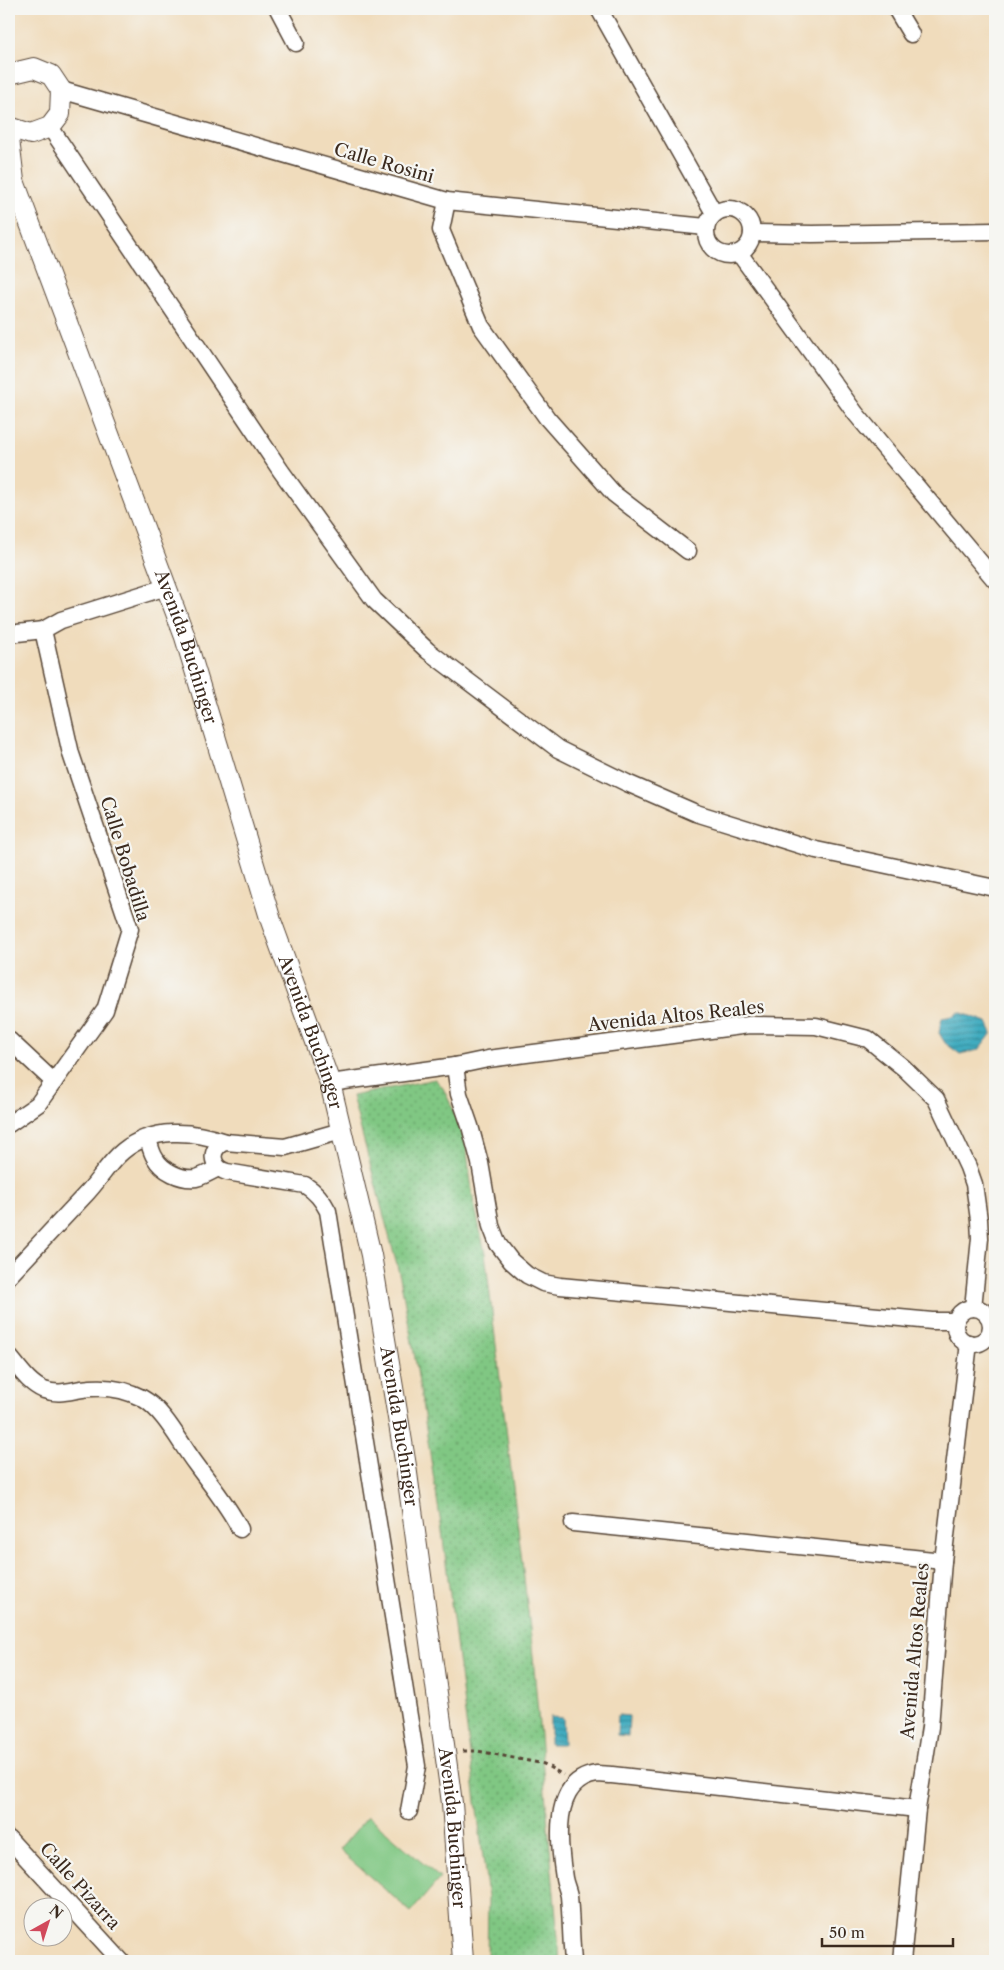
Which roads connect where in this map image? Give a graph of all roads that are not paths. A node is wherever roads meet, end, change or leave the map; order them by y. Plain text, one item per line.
1 (278, 9) edge
2 (599, 9) edge
3 (896, 9) edge
4 (911, 34) dead end
5 (296, 43) dead end
6 (9, 73) edge
7 (61, 90) junction
8 (50, 127) junction
9 (9, 128) edge
10 (9, 139) edge
11 (447, 201) junction
12 (710, 220) junction
13 (995, 231) edge
14 (752, 233) junction
15 (739, 253) junction
16 (688, 551) dead end
17 (163, 580) junction
18 (995, 580) edge
19 (43, 630) junction
20 (9, 634) edge
21 (995, 888) edge
22 (9, 1040) edge
23 (455, 1066) junction
24 (54, 1082) junction
25 (330, 1083) junction
26 (9, 1124) edge
27 (341, 1130) junction
28 (148, 1139) junction
29 (225, 1142) junction
30 (218, 1168) junction
31 (9, 1276) edge
32 (973, 1308) junction
33 (956, 1321) junction
34 (993, 1322) edge
35 (969, 1343) junction
36 (9, 1356) edge
37 (573, 1523) dead end
38 (240, 1529) dead end
39 (943, 1561) junction
40 (917, 1809) junction
41 (409, 1811) dead end
42 (9, 1839) edge
43 (121, 1961) edge
44 (463, 1961) edge
45 (573, 1961) edge
46 (902, 1961) edge

1 - 5 street
2 - 12 street
3 - 4 street
6 - 7 street
7 - 8 street
7 - 11 street, Calle Rosini
8 - 9 street
8 - 21 street
10 - 17 street, Avenida Buchinger
11 - 12 street, Calle Rosini
11 - 16 street
12 - 14 street
12 - 15 street
13 - 14 street
14 - 15 street
15 - 18 street
17 - 19 street
17 - 25 street, Avenida Buchinger
19 - 20 street
19 - 24 street, Calle Bobadilla
22 - 24 street
23 - 25 street, Avenida Altos Reales
23 - 32 street, Avenida Altos Reales
23 - 33 street
24 - 26 street, Calle Bobadilla
25 - 27 street, Avenida Buchinger
27 - 29 street
27 - 44 street, Avenida Buchinger
28 - 29 street
28 - 30 street
28 - 31 street
29 - 30 street
30 - 41 street
32 - 33 street
32 - 34 street
33 - 35 street
34 - 35 street
35 - 39 street, Avenida Altos Reales
36 - 38 street
37 - 39 street
39 - 40 street, Avenida Altos Reales
40 - 45 street
40 - 46 street, Avenida Altos Reales
42 - 43 street, Calle Pizarra

